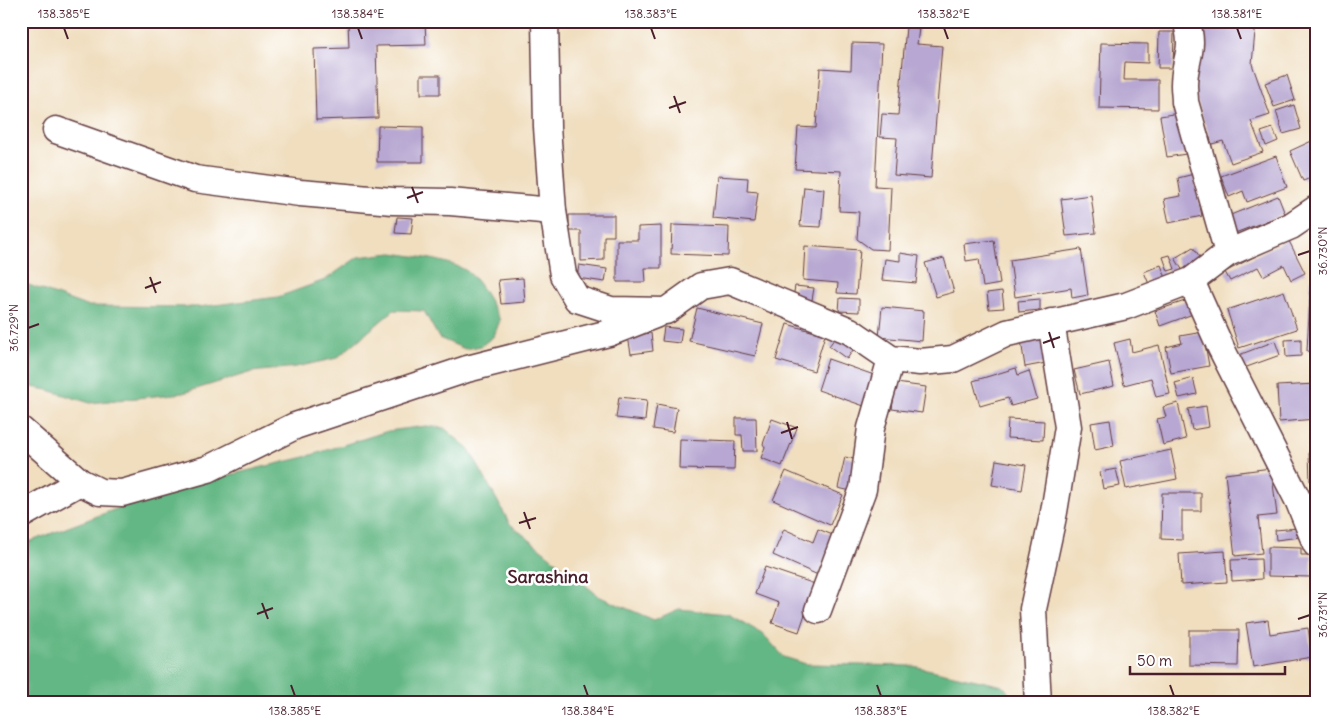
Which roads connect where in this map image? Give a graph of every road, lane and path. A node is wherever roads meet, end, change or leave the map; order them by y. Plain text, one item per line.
1 (544, 21) edge
2 (1186, 21) edge
3 (56, 130) dead end
4 (1316, 209) edge
5 (552, 211) junction
6 (1228, 253) junction
7 (1191, 281) junction
8 (666, 311) junction
9 (1051, 322) junction
10 (891, 359) junction
11 (21, 430) edge
12 (80, 482) junction
13 (21, 515) edge
14 (1316, 544) edge
15 (818, 610) dead end
16 (1038, 703) edge

1 - 5 street
2 - 6 street
3 - 5 street
4 - 6 street
5 - 8 street
6 - 7 street
7 - 9 street
7 - 14 street
8 - 10 street
8 - 12 street
9 - 10 street
9 - 16 street
10 - 15 street
11 - 12 street
12 - 13 street

